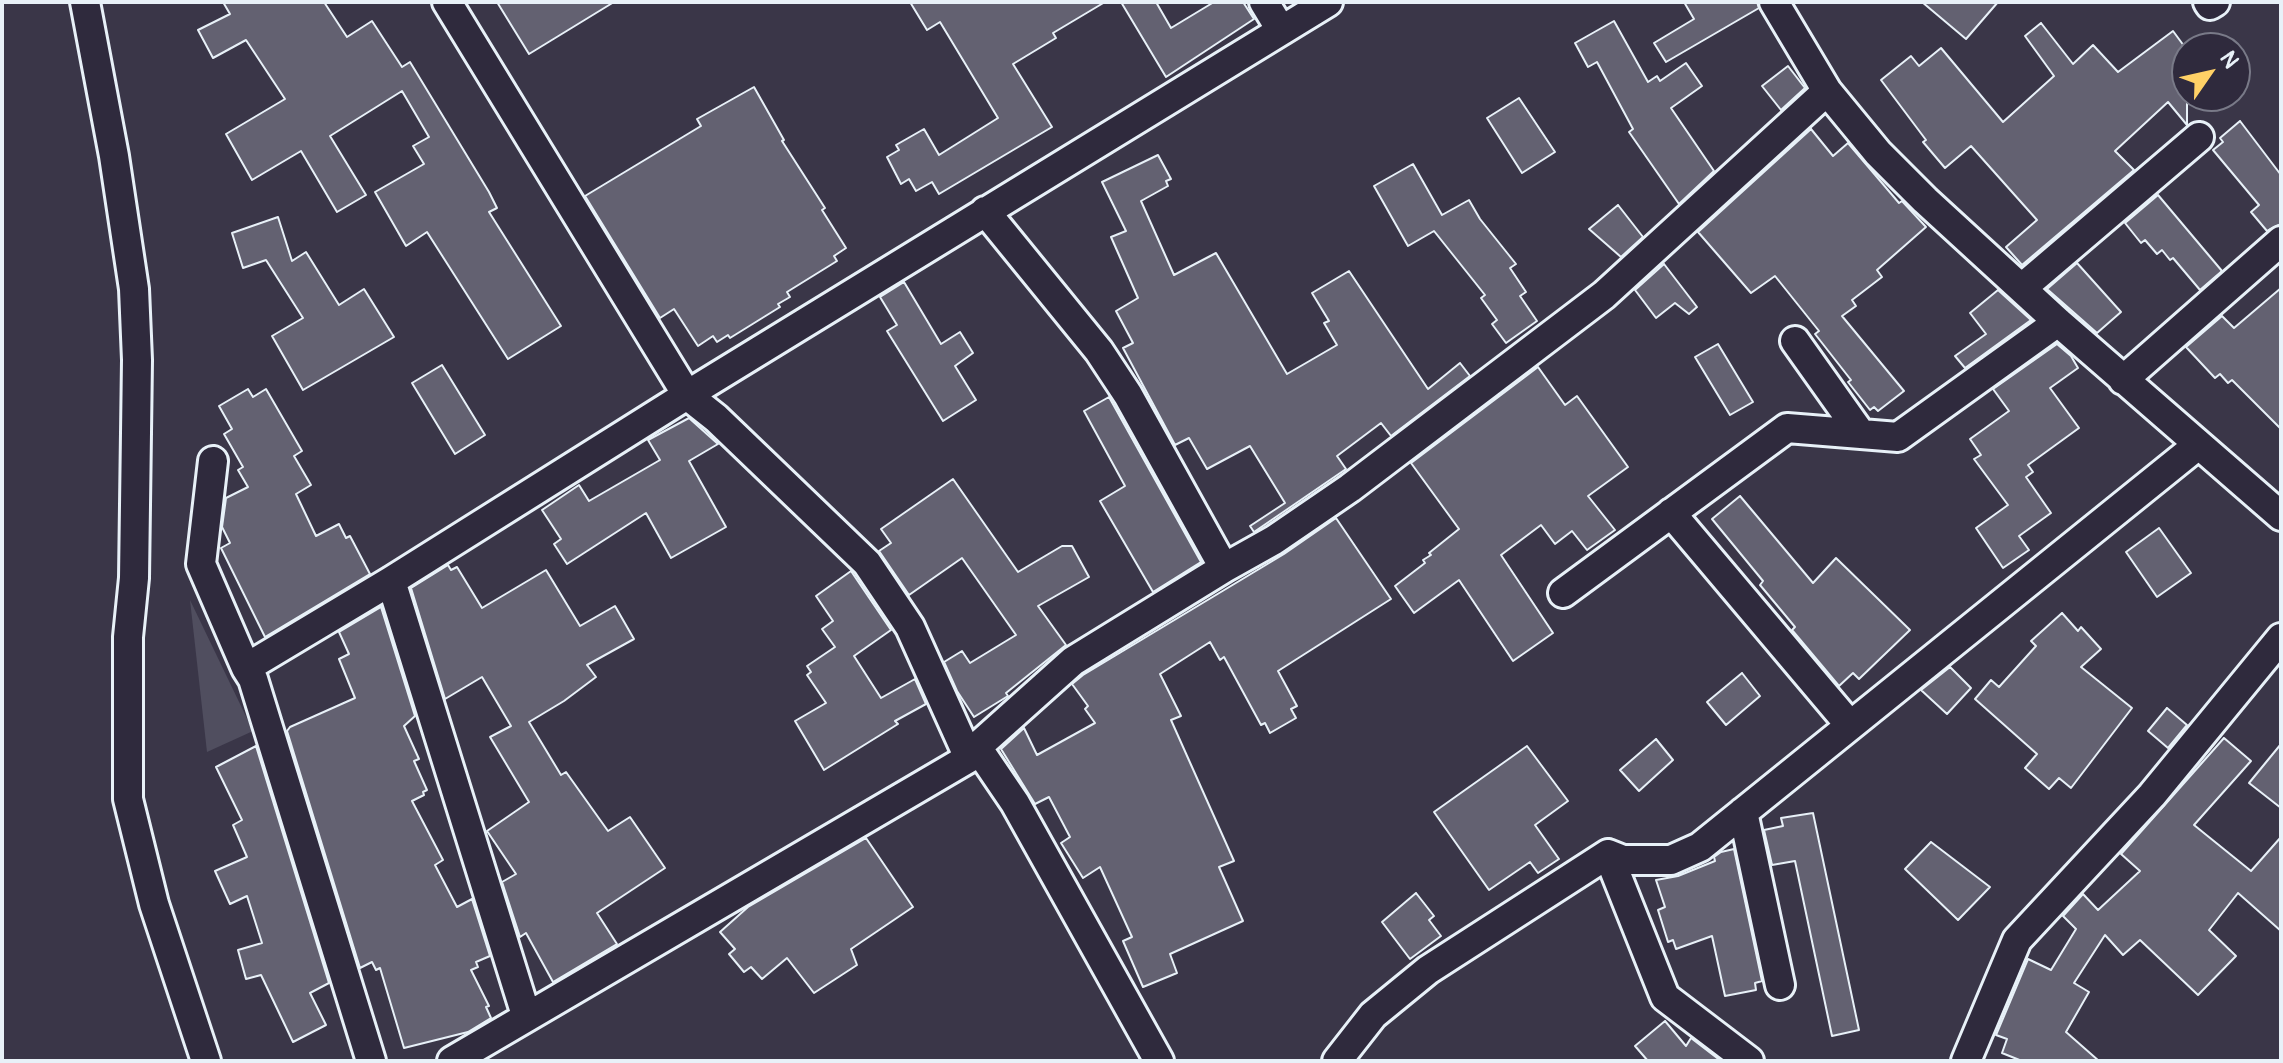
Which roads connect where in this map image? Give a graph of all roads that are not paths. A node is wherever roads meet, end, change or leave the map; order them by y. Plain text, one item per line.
1 (85, 2) edge
2 (447, 2) edge
3 (1264, 2) edge
4 (1328, 2) edge
5 (1774, 2) edge
6 (2208, 2) edge
7 (2215, 2) edge
8 (1281, 30) junction
9 (1827, 91) junction
10 (2199, 137) dead end
11 (985, 211) junction
12 (2281, 241) edge
13 (2022, 288) junction
14 (2058, 322) junction
15 (1795, 341) dead end
16 (2123, 380) junction
17 (687, 395) junction
18 (1861, 434) junction
19 (2198, 445) junction
20 (213, 461) dead end
21 (1671, 513) junction
22 (2281, 516) edge
23 (1224, 568) junction
24 (391, 581) junction
25 (1563, 593) dead end
26 (2281, 638) edge
27 (246, 668) junction
28 (1849, 724) junction
29 (973, 752) junction
30 (1743, 812) junction
31 (1608, 854) junction
32 (1780, 985) dead end
33 (526, 1015) junction
34 (206, 1061) edge
35 (371, 1061) edge
36 (452, 1061) edge
37 (1159, 1061) edge
38 (1337, 1061) edge
39 (1749, 1061) edge
40 (1966, 1061) edge

1 - 34 street
2 - 17 street
3 - 8 street
4 - 8 street
5 - 9 street
6 - 7 street
8 - 11 street
9 - 13 street
9 - 23 street
10 - 13 street
11 - 17 street
11 - 23 street
12 - 16 street
13 - 14 street
14 - 16 street
14 - 18 street
15 - 18 street
16 - 19 street
17 - 24 street
17 - 29 street
18 - 21 street
19 - 22 street
19 - 28 street
20 - 27 street
21 - 25 street
21 - 28 street
23 - 29 street
24 - 27 street
24 - 33 street
26 - 40 street
27 - 35 street
28 - 30 street
29 - 33 street
29 - 37 street
30 - 31 street
30 - 32 street
31 - 38 street
31 - 39 street
33 - 36 street

